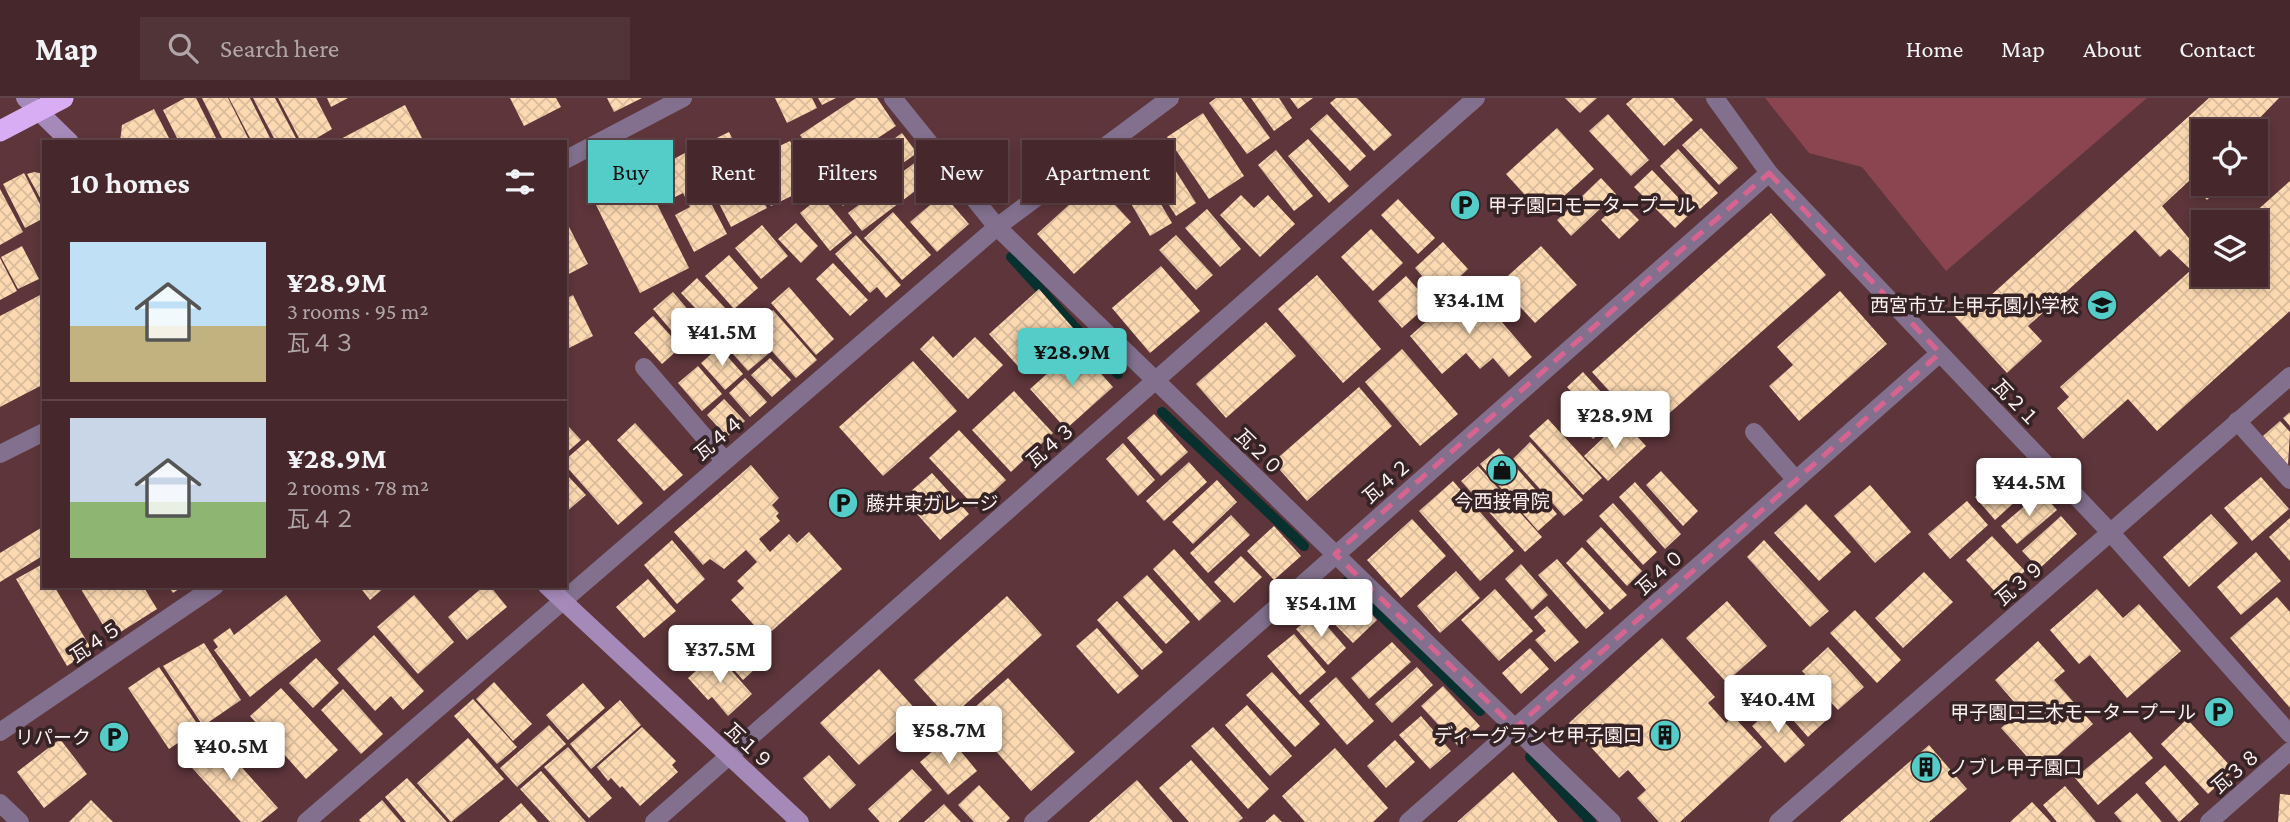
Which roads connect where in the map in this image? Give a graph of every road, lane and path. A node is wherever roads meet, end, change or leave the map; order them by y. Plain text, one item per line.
1 (63, 98) edge
2 (683, 98) edge
3 (893, 98) edge
4 (1170, 98) edge
5 (1476, 98) edge
6 (1715, 98) edge
7 (32, 104) edge
8 (0, 131) edge
9 (69, 140) edge
10 (567, 159) edge
11 (1769, 173) junction
12 (997, 227) junction
13 (1940, 353) junction
14 (644, 367) dead end
15 (2290, 376) edge
16 (1155, 381) junction
17 (2237, 422) junction
18 (1754, 432) dead end
19 (42, 433) edge
20 (0, 454) edge
21 (725, 461) junction
22 (1796, 480) junction
23 (2290, 480) edge
24 (2110, 532) junction
25 (1335, 554) junction
26 (212, 588) edge
27 (549, 588) edge
28 (562, 601) junction
29 (1515, 728) junction
30 (0, 732) edge
31 (2290, 734) edge
32 (2290, 751) edge
33 (730, 757) junction
34 (0, 803) edge
35 (20, 822) edge
36 (306, 822) edge
37 (654, 822) edge
38 (800, 822) edge
39 (1033, 822) edge
40 (1408, 822) edge
41 (1612, 822) edge
42 (1778, 822) edge
43 (2209, 822) edge

1 - 7 highway
2 - 10 street
3 - 12 street, 瓦２０
4 - 12 street, 瓦４４
5 - 16 street, 瓦４３
6 - 11 street, 瓦２１
7 - 8 highway
7 - 9 street
11 - 13 street, 瓦２１
11 - 25 street, 瓦４２
12 - 16 street, 瓦２０
12 - 21 street, 瓦４４
13 - 22 street, 瓦４０
13 - 24 street, 瓦２１
14 - 21 street
15 - 17 street, 瓦３９
16 - 25 street, 瓦２０
16 - 33 street, 瓦４３
17 - 23 street
17 - 24 street, 瓦３９
18 - 22 street
19 - 20 street
21 - 28 street, 瓦４４
22 - 29 street, 瓦４０
24 - 31 street, 瓦２１
24 - 42 street, 瓦３９
25 - 29 street, 瓦２０
25 - 39 street, 瓦４２
26 - 30 street, 瓦４５
27 - 28 street, 瓦１９
28 - 33 street, 瓦１９
28 - 36 street, 瓦４４
29 - 40 street, 瓦４０
29 - 41 street, 瓦２０
32 - 43 street, 瓦３８
33 - 37 street, 瓦４３
33 - 38 street, 瓦１９
34 - 35 street

